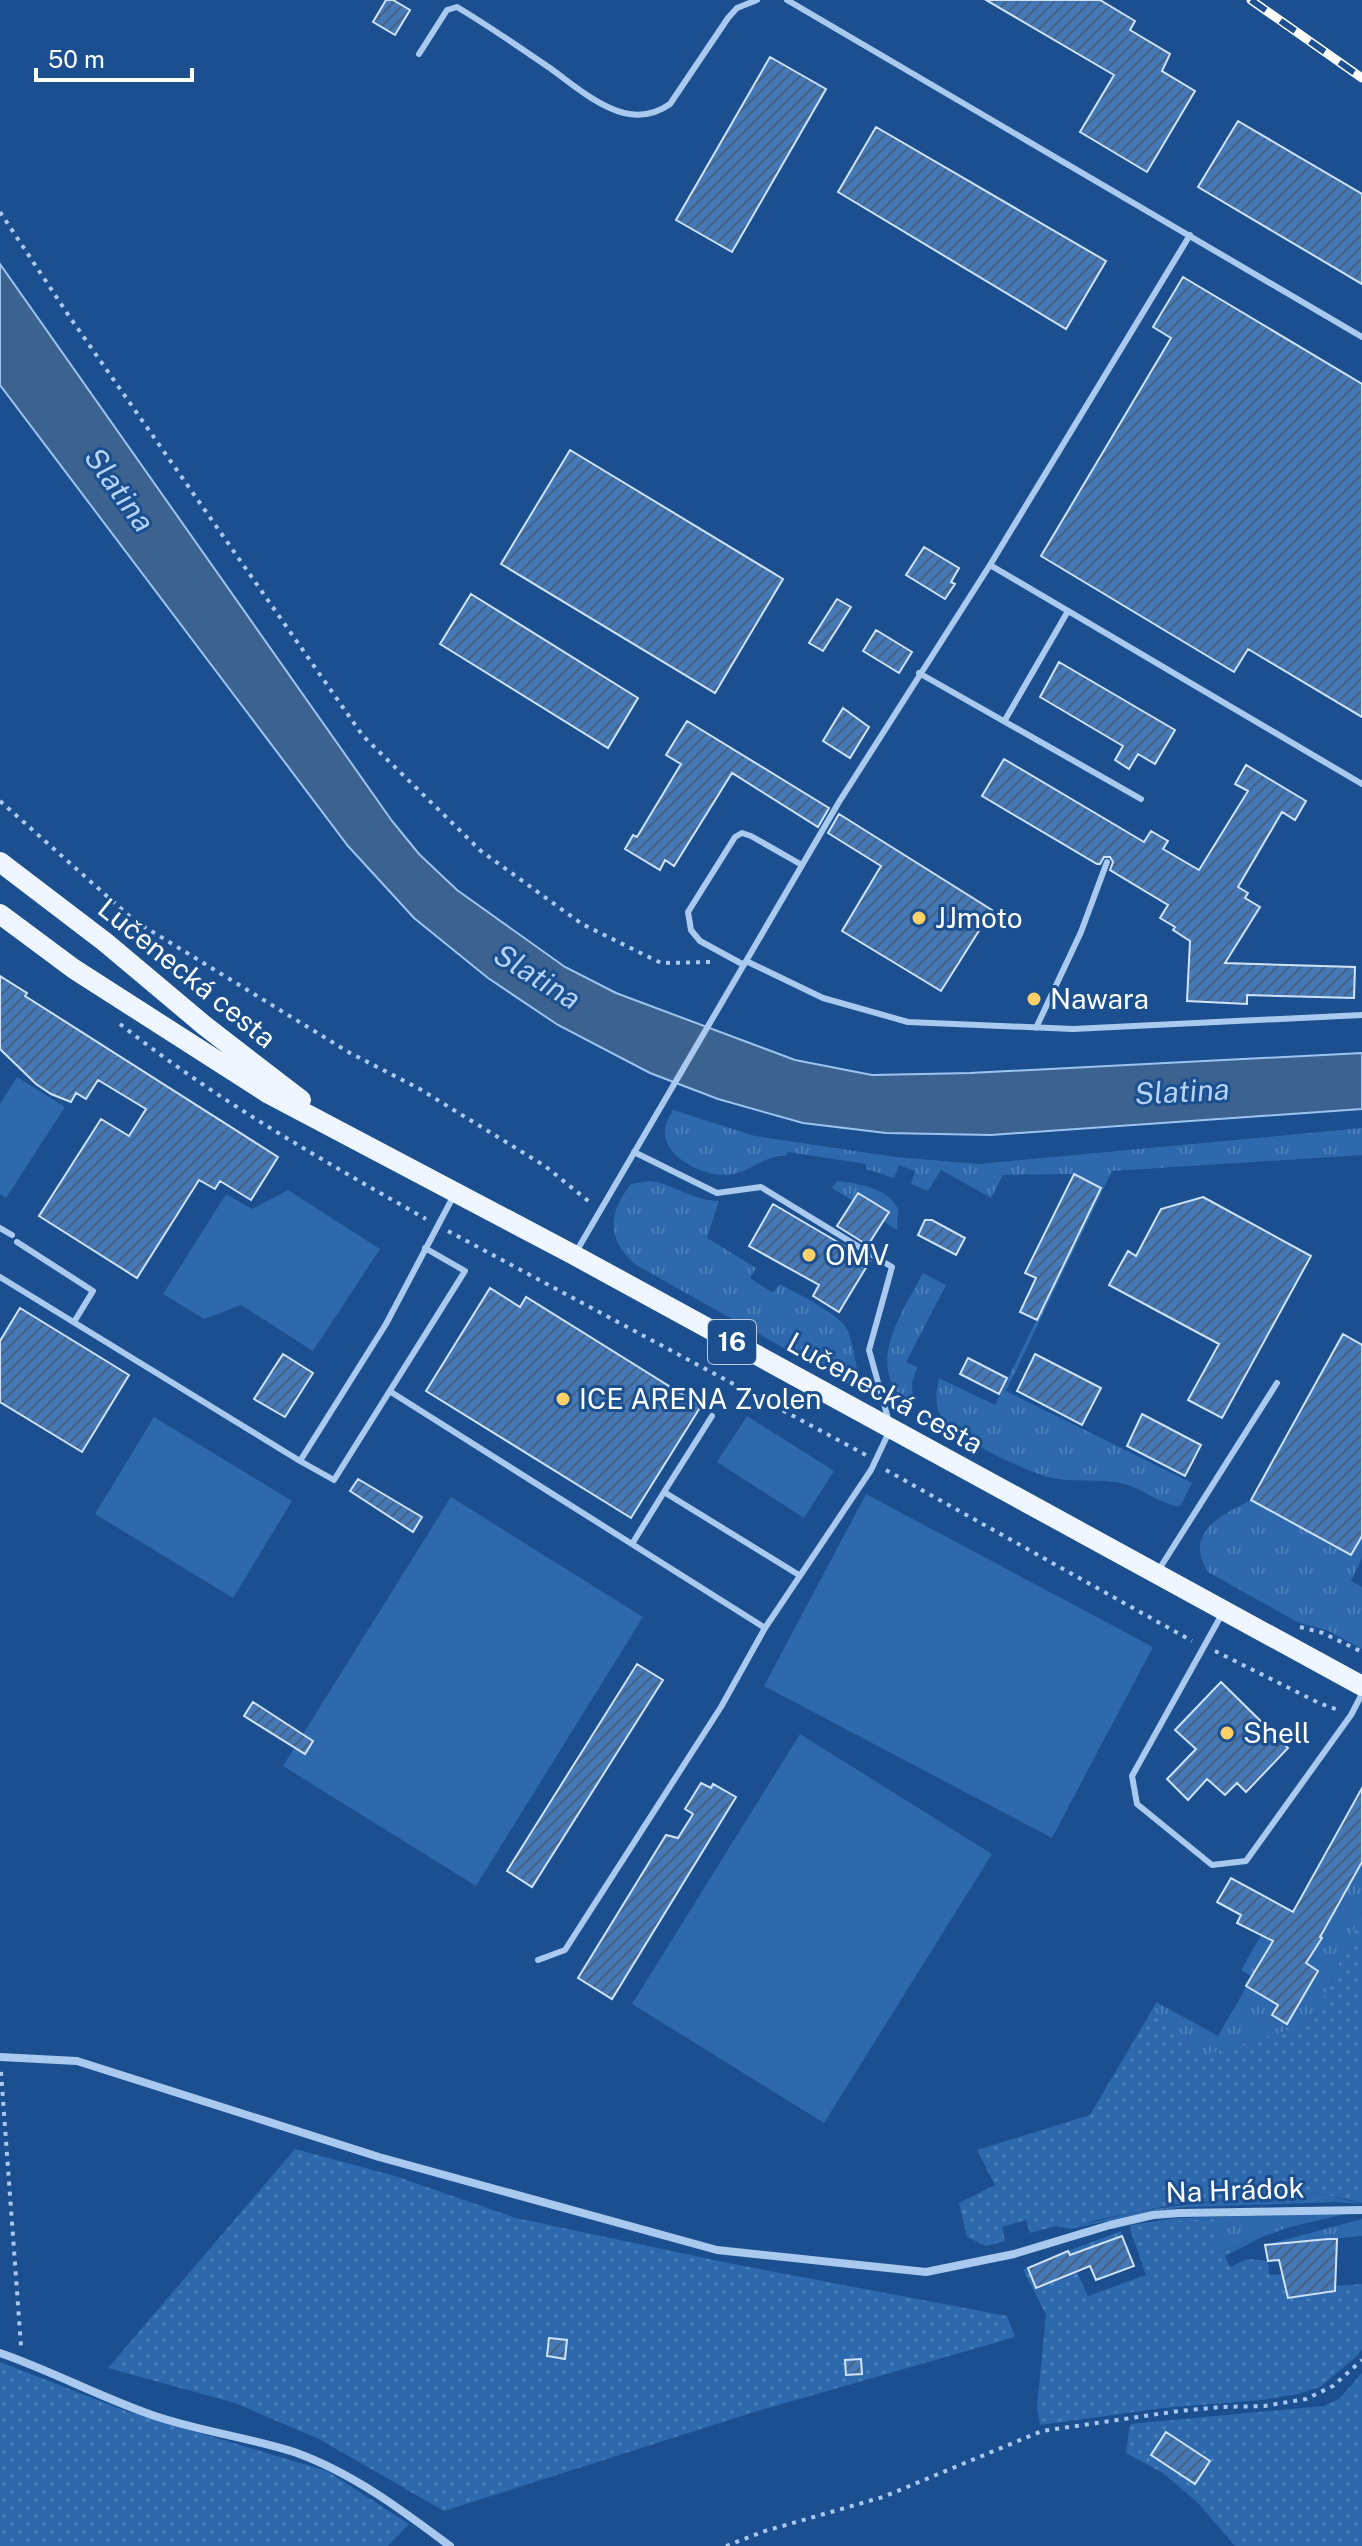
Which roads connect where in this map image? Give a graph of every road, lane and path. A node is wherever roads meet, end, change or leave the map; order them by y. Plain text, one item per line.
1 (757, 0) edge
2 (787, 0) edge
3 (419, 54) dead end
4 (0, 212) edge
5 (1190, 235) junction
6 (1362, 337) edge
7 (990, 565) junction
8 (1068, 611) junction
9 (919, 673) junction
10 (1005, 720) junction
11 (1362, 784) edge
12 (1141, 799) dead end
13 (0, 801) edge
14 (0, 862) edge
15 (1107, 862) dead end
16 (802, 865) junction
17 (0, 914) edge
18 (745, 963) junction
19 (1362, 1015) edge
20 (112, 1019) dead end
21 (1036, 1028) junction
22 (338, 1129) junction
23 (634, 1152) junction
24 (456, 1192) junction
25 (601, 1210) junction
26 (437, 1225) junction
27 (0, 1228) edge
28 (425, 1248) junction
29 (574, 1255) junction
30 (0, 1277) edge
31 (74, 1322) junction
32 (1277, 1383) dead end
33 (391, 1392) junction
34 (712, 1416) dead end
35 (891, 1429) junction
36 (876, 1460) junction
37 (300, 1461) junction
38 (664, 1492) junction
39 (632, 1544) junction
40 (1156, 1574) junction
41 (799, 1575) junction
42 (1223, 1611) junction
43 (1297, 1627) dead end
44 (765, 1628) junction
45 (1204, 1647) junction
46 (1362, 1652) edge
47 (1362, 1686) edge
48 (1362, 1694) edge
49 (1351, 1715) junction
50 (538, 1960) dead end
51 (0, 2058) edge
52 (1362, 2210) edge
53 (0, 2353) edge
54 (22, 2360) junction
55 (1362, 2360) edge
56 (450, 2546) edge
57 (726, 2546) edge

1 - 3 lane
2 - 5 lane
4 - 18 path
5 - 6 lane
5 - 7 lane
7 - 8 lane
7 - 9 lane
8 - 10 lane
8 - 11 lane
9 - 10 lane
9 - 16 lane
10 - 12 lane
13 - 25 path
14 - 22 main road, Lučenecká cesta / 16
15 - 21 lane
16 - 18 lane
16 - 18 lane
17 - 22 main road, Lučenecká cesta / 16
18 - 21 lane
18 - 23 lane
19 - 21 lane
20 - 26 path
22 - 24 main road, Lučenecká cesta / 16
23 - 25 lane
23 - 35 lane
24 - 26 lane
24 - 29 main road, Lučenecká cesta / 16
25 - 29 lane
26 - 28 lane
26 - 36 path
27 - 31 lane
28 - 33 lane
28 - 37 lane
29 - 35 main road, Lučenecká cesta / 16
30 - 31 lane
31 - 37 lane
32 - 40 lane
33 - 37 lane
33 - 39 lane
34 - 38 lane
35 - 36 lane
35 - 40 main road, Lučenecká cesta / 16
36 - 41 lane
36 - 45 path
38 - 39 lane
38 - 41 lane
39 - 44 lane
40 - 42 main road, Lučenecká cesta / 16
41 - 44 lane
42 - 45 lane
42 - 47 main road, Lučenecká cesta / 16
43 - 46 path
44 - 50 lane
45 - 49 path
45 - 49 lane
48 - 49 lane
51 - 52 street, Na Hrádok
51 - 54 path
53 - 54 street
54 - 56 street
55 - 57 path

